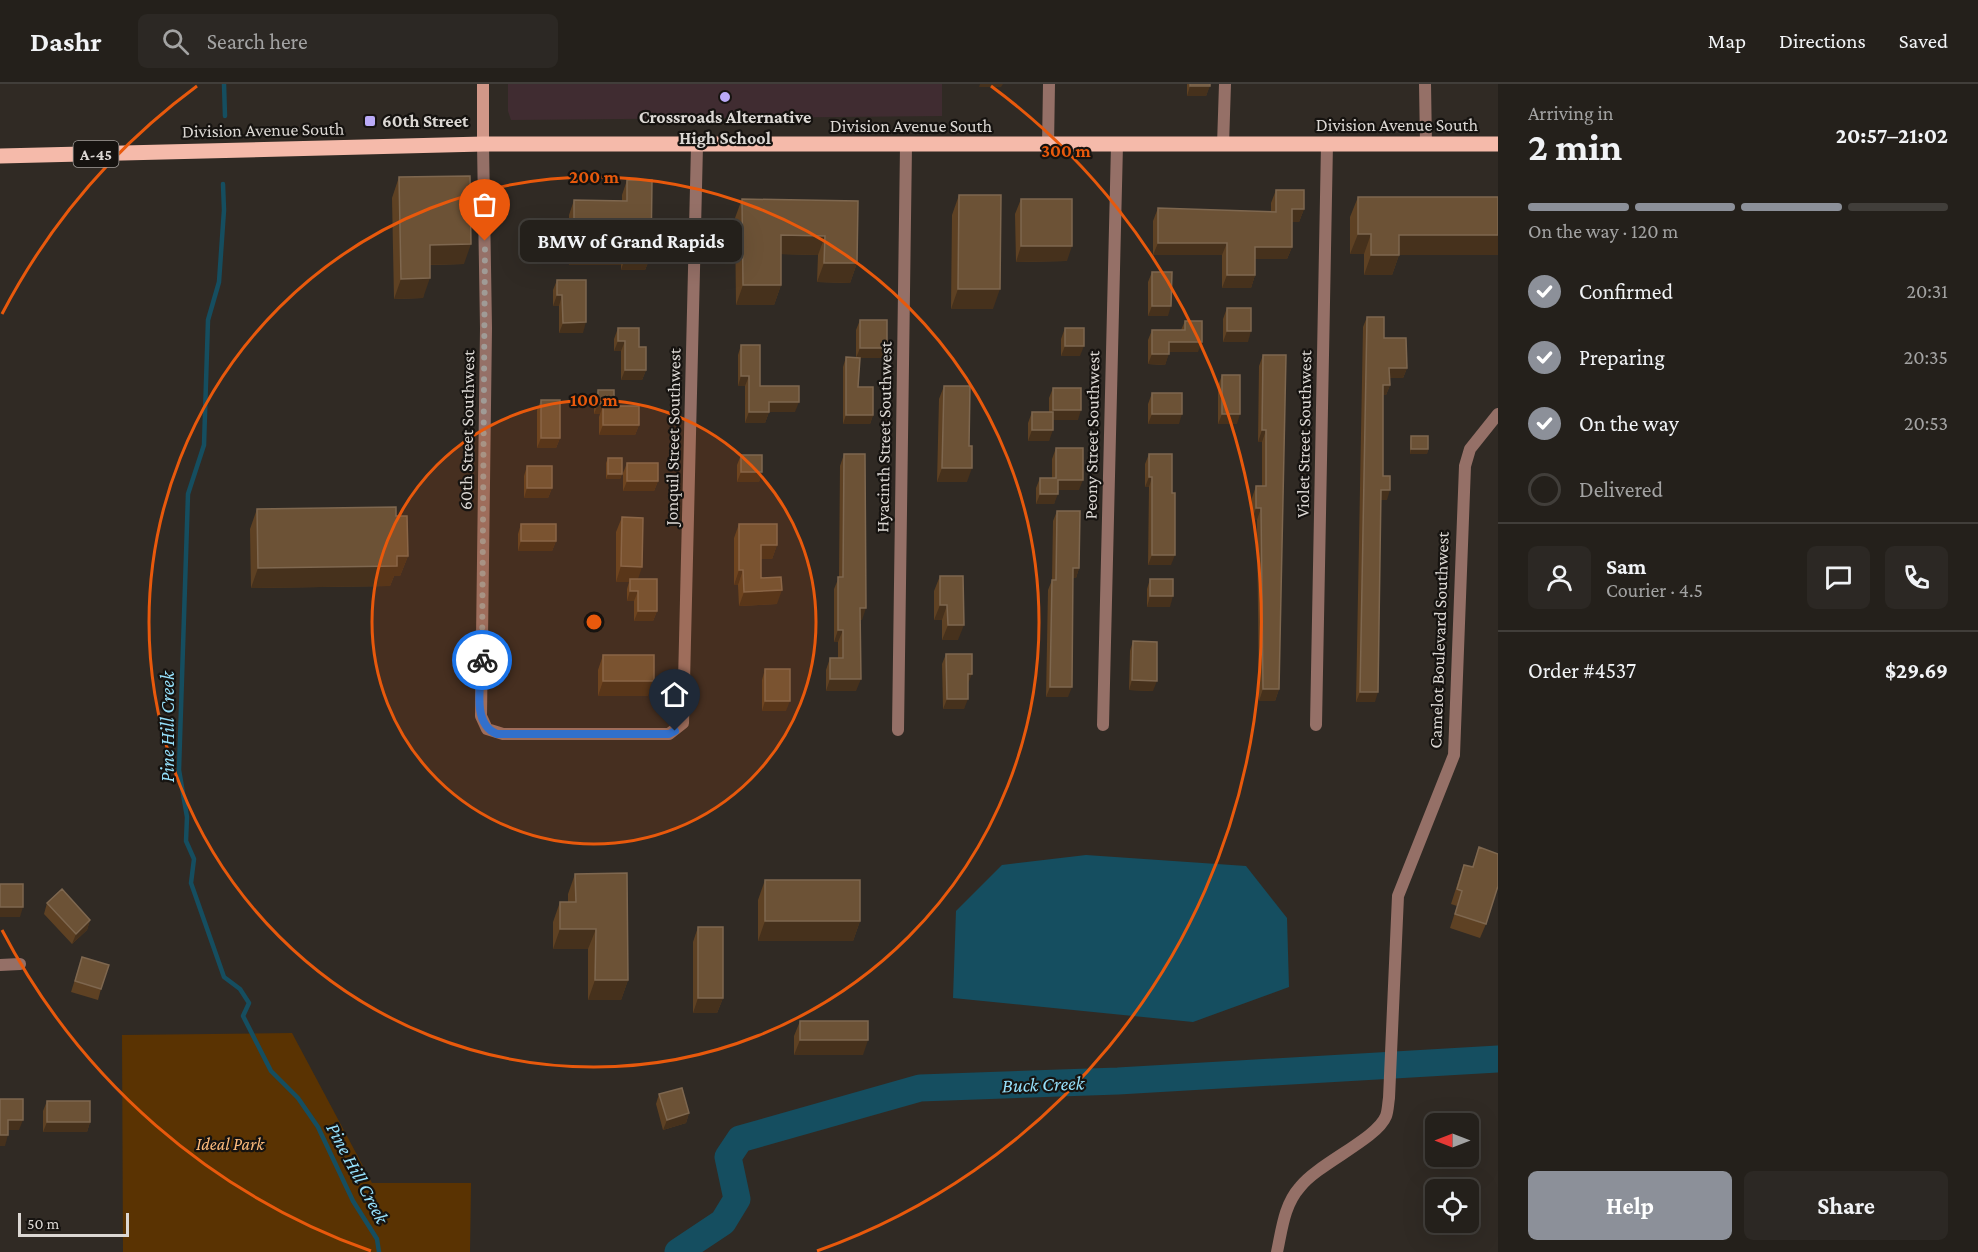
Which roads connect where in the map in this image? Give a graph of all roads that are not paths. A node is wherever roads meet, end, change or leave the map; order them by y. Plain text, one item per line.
1 (483, 84) edge
2 (1049, 84) edge
3 (1225, 84) edge
4 (1425, 84) edge
5 (483, 144) junction
6 (1327, 144) junction
7 (1426, 144) junction
8 (1498, 144) edge
9 (1117, 145) junction
10 (1223, 145) junction
11 (698, 146) junction
12 (906, 146) junction
13 (1048, 146) junction
14 (0, 156) edge
15 (1498, 414) edge
16 (1103, 725) dead end
17 (1316, 725) dead end
18 (679, 728) joint
19 (898, 730) dead end
20 (20, 964) dead end
21 (0, 965) edge
22 (1277, 1252) edge

1 - 5 main road
2 - 13 street
3 - 10 street
4 - 7 street
5 - 11 main road, Division Avenue South / A-45
5 - 14 main road, Division Avenue South / A-45
5 - 18 street, 60th Street Southwest
6 - 7 main road, Division Avenue South / A-45
6 - 10 main road, Division Avenue South / A-45
6 - 17 street, Violet Street Southwest
7 - 8 main road, Division Avenue South / A-45
9 - 10 main road, Division Avenue South / A-45
9 - 13 main road, Division Avenue South / A-45
9 - 16 street, Peony Street Southwest
11 - 12 main road, Division Avenue South / A-45
11 - 18 street, Jonquil Street Southwest
12 - 13 main road, Division Avenue South / A-45
12 - 19 street, Hyacinth Street Southwest
15 - 22 street, Camelot Boulevard Southwest
20 - 21 street

